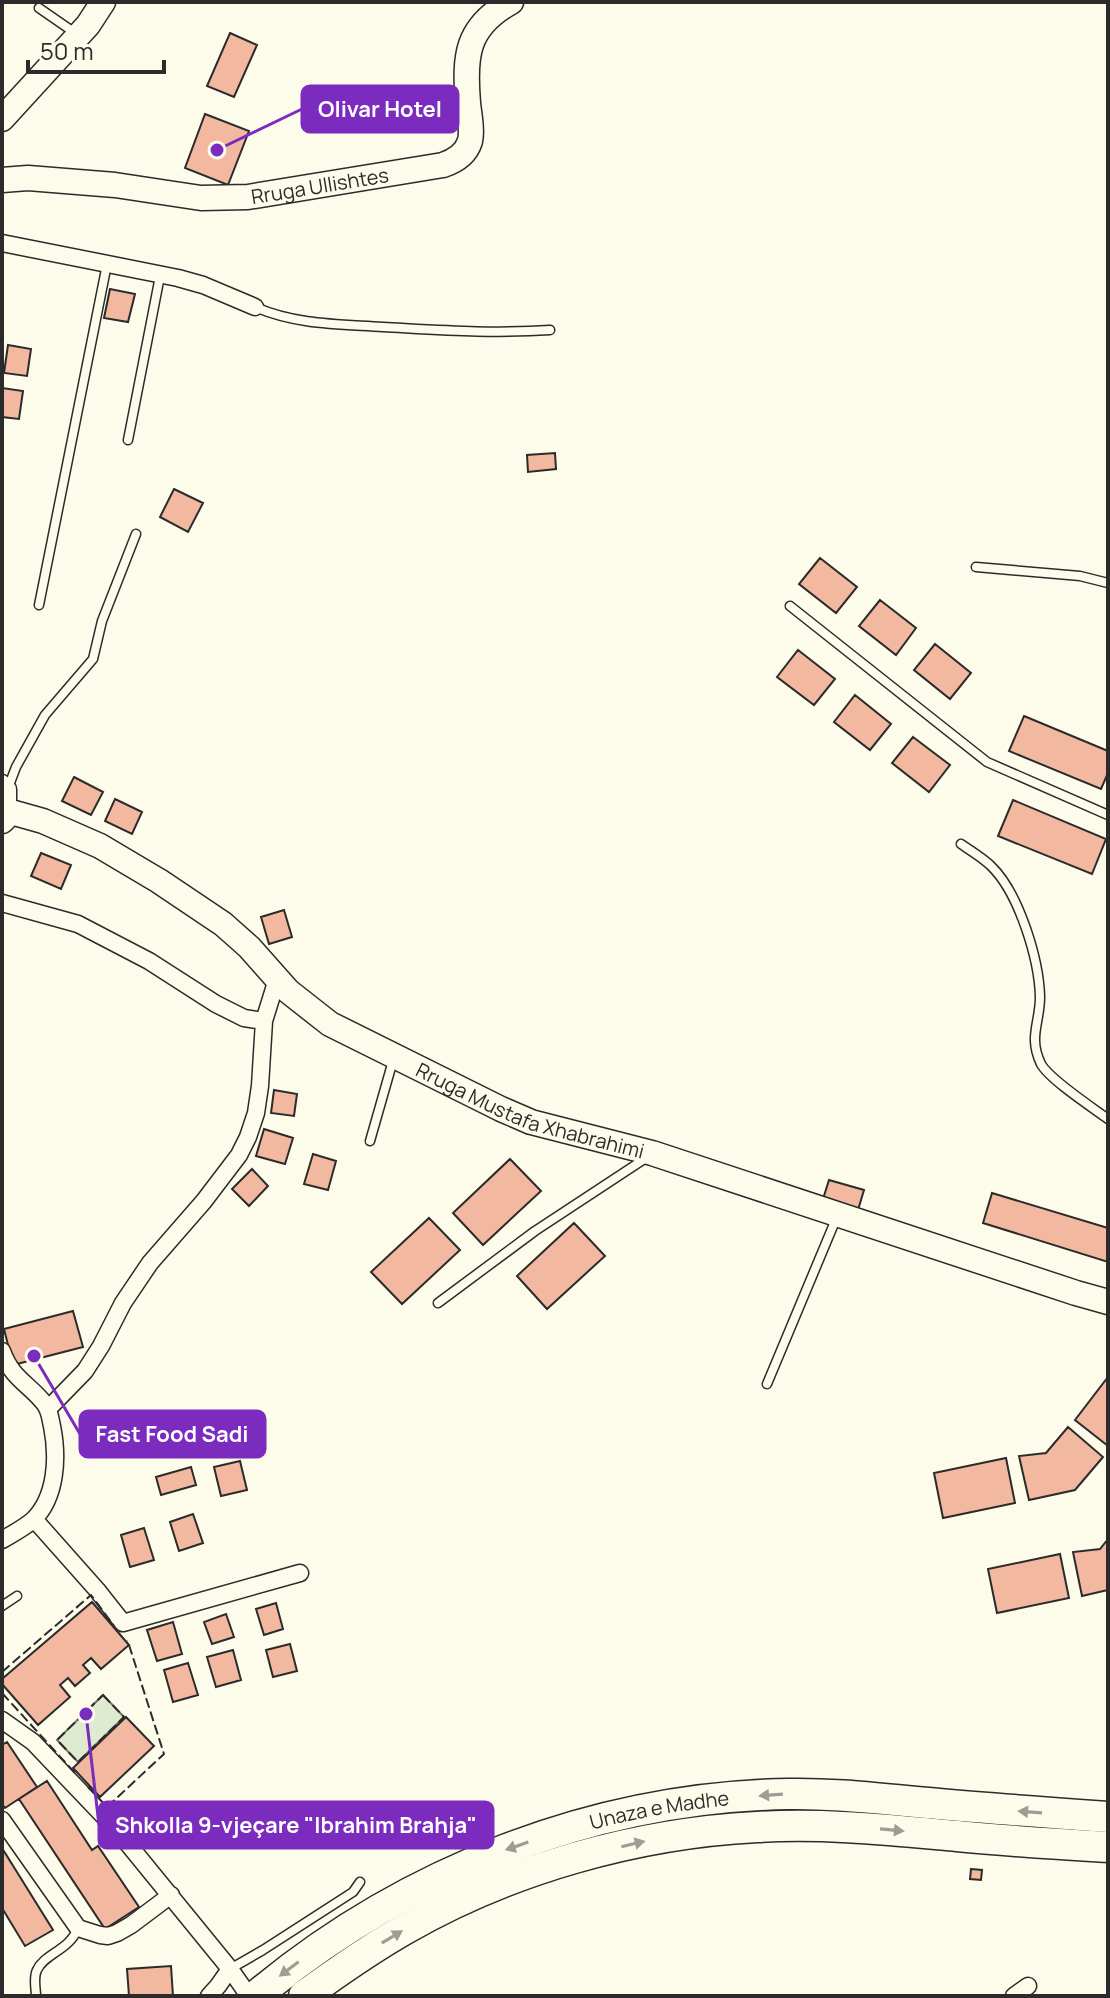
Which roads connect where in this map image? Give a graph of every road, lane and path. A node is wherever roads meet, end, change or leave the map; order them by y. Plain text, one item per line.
1 (103, 2) edge
2 (511, 2) edge
3 (39, 8) dead end
4 (78, 35) junction
5 (2, 119) edge
6 (2, 180) edge
7 (3, 247) edge
8 (107, 263) junction
9 (160, 276) junction
10 (255, 307) joint
11 (550, 330) dead end
12 (128, 440) dead end
13 (136, 534) dead end
14 (976, 567) dead end
15 (1108, 583) edge
16 (39, 605) dead end
17 (790, 606) dead end
18 (6, 801) edge
19 (1108, 815) edge
20 (961, 844) dead end
21 (2, 903) edge
22 (277, 979) junction
23 (264, 1021) junction
24 (394, 1056) junction
25 (1108, 1119) edge
26 (370, 1141) dead end
27 (652, 1153) junction
28 (838, 1214) junction
29 (1108, 1302) edge
30 (438, 1303) dead end
31 (2, 1351) edge
32 (767, 1384) dead end
33 (48, 1409) junction
34 (34, 1519) junction
35 (2, 1540) edge
36 (300, 1573) dead end
37 (17, 1596) dead end
38 (2, 1606) edge
39 (2, 1720) edge
40 (1108, 1817) edge
41 (2, 1820) edge
42 (1108, 1847) edge
43 (360, 1882) dead end
44 (171, 1895) junction
45 (78, 1928) junction
46 (241, 1980) edge
47 (1028, 1986) dead end
48 (36, 1996) edge
49 (209, 1996) edge
50 (249, 1996) edge
51 (304, 1996) edge
52 (1014, 1996) edge

1 - 4 street
2 - 6 street, Rruga Ullishtes
3 - 4 lane
4 - 5 street
7 - 8 street
8 - 9 street
8 - 16 lane
9 - 10 street
9 - 12 lane
10 - 11 lane
13 - 18 lane
14 - 15 lane
17 - 19 lane
18 - 22 street, Rruga Mustafa Xhabrahimi
20 - 25 lane
21 - 23 street
22 - 23 street
22 - 24 street, Rruga Mustafa Xhabrahimi
23 - 33 street
24 - 26 lane
24 - 27 street, Rruga Mustafa Xhabrahimi
27 - 28 street, Rruga Mustafa Xhabrahimi
27 - 30 lane
28 - 29 street, Rruga Mustafa Xhabrahimi
28 - 32 lane
31 - 33 street
33 - 34 street
34 - 35 street
34 - 36 street
37 - 38 lane
39 - 44 street
40 -> 46 highway, Unaza e Madhe
41 - 45 street
51 -> 42 highway, Unaza e Madhe
43 - 46 lane
44 - 45 street
44 - 46 street
45 - 48 lane
46 - 49 street
46 - 50 street
47 - 52 street

